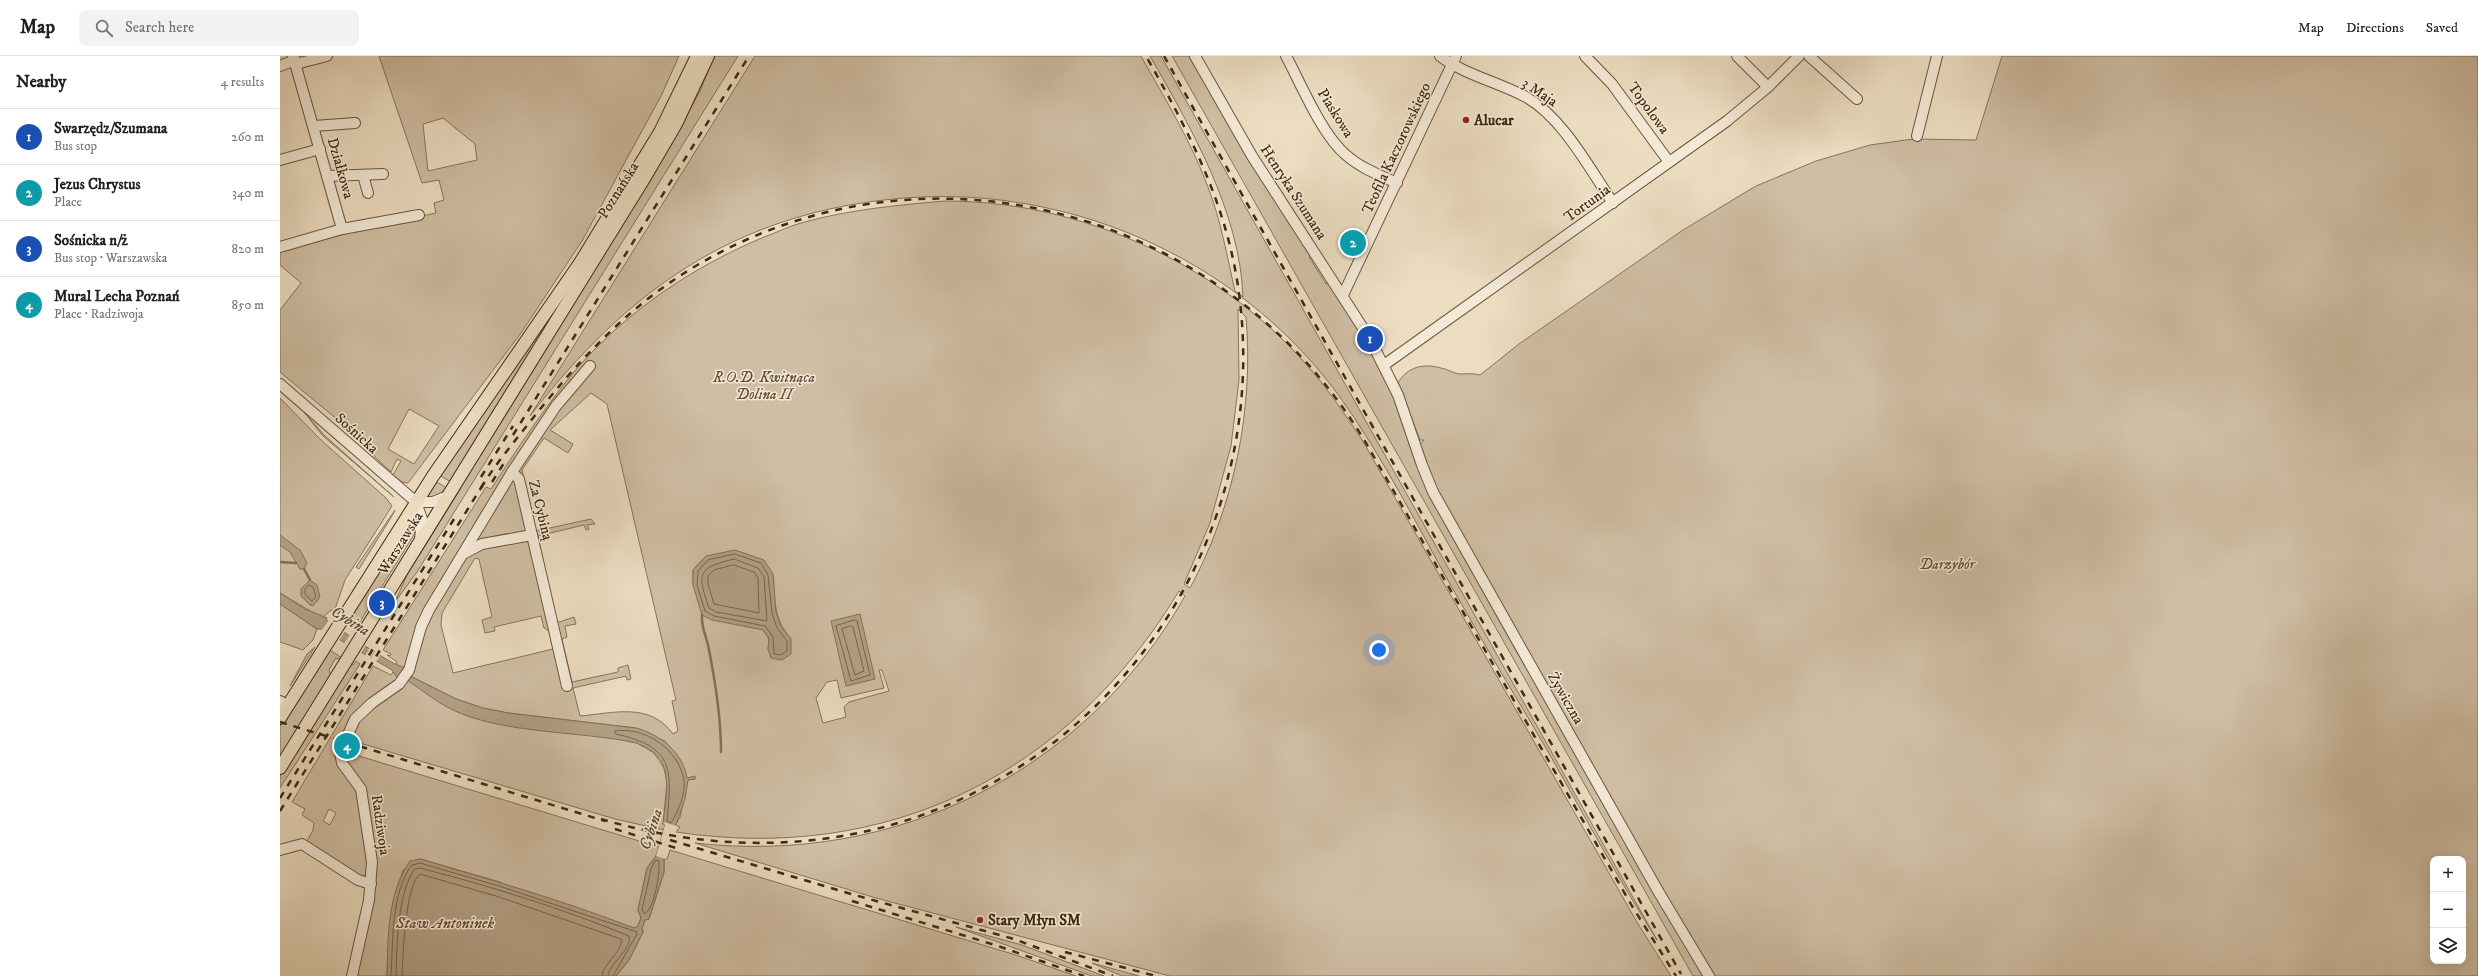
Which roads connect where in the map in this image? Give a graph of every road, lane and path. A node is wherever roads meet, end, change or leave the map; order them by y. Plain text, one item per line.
1 (327, 56) edge
2 (697, 56) edge
3 (708, 56) edge
4 (1195, 56) edge
5 (1286, 56) edge
6 (1440, 56) edge
7 (1585, 56) edge
8 (1738, 56) edge
9 (1799, 56) edge
10 (1809, 56) edge
11 (1937, 56) edge
12 (295, 60) edge
13 (1454, 60) edge
14 (280, 66) edge
15 (1768, 88) junction
16 (1857, 99) dead end
17 (355, 123) dead end
18 (314, 126) junction
19 (1917, 136) dead end
20 (320, 149) junction
21 (280, 160) edge
22 (1669, 162) junction
23 (384, 174) dead end
24 (363, 175) junction
25 (327, 176) junction
26 (1397, 183) junction
27 (368, 192) dead end
28 (1613, 203) junction
29 (419, 215) dead end
30 (342, 229) junction
31 (280, 247) edge
32 (1343, 295) junction
33 (536, 328) joint
34 (547, 335) joint
35 (1384, 365) junction
36 (590, 366) dead end
37 (280, 384) edge
38 (1410, 428) joint
39 (512, 472) junction
40 (448, 496) junction
41 (416, 502) junction
42 (532, 534) junction
43 (420, 540) junction
44 (464, 553) junction
45 (567, 686) dead end
46 (284, 703) edge
47 (280, 718) edge
48 (280, 768) edge
49 (280, 850) edge
50 (371, 884) junction
51 (352, 976) edge
52 (1709, 976) edge

1 - 12 street
2 - 33 main road, Poznańska
3 - 34 main road, Poznańska
4 - 32 street, Henryka Szumana
5 - 26 street, Piaskowa
6 - 13 street, 3 Maja
7 - 22 street, Topolowa
8 - 15 street
9 - 15 street, Tortunia
10 - 16 street
11 - 19 street
12 - 14 street
12 - 18 street, Działkowa
13 - 26 street, Teofila Kaczorowskiego
13 - 28 street, 3 Maja
15 - 22 street, Tortunia
17 - 18 street, Działkowa
18 - 20 street, Działkowa
20 - 21 street
20 - 25 street, Działkowa
22 - 28 street, Tortunia
23 - 24 street
24 - 25 street
24 - 27 street
25 - 30 street, Działkowa
26 - 32 street, Teofila Kaczorowskiego
28 - 35 street, Tortunia
29 - 30 street
30 - 31 street
32 - 35 street, Henryka Szumana
33 - 41 main road, Warszawska
34 - 40 main road, Warszawska
35 - 38 street, Henryka Szumana
36 - 39 street, Za Cybiną
37 - 41 street, Sośnicka
38 - 52 street, Żywiczna
39 - 42 street, Za Cybiną
39 - 44 street
40 - 41 street
40 - 43 main road, Warszawska
41 - 43 street
41 - 46 main road, Warszawska
42 - 44 street
42 - 45 street, Za Cybiną
43 - 48 main road, Warszawska
44 - 50 street, Radziwoja
46 - 47 main road, Warszawska
49 - 50 street
50 - 51 street, Radziwoja

